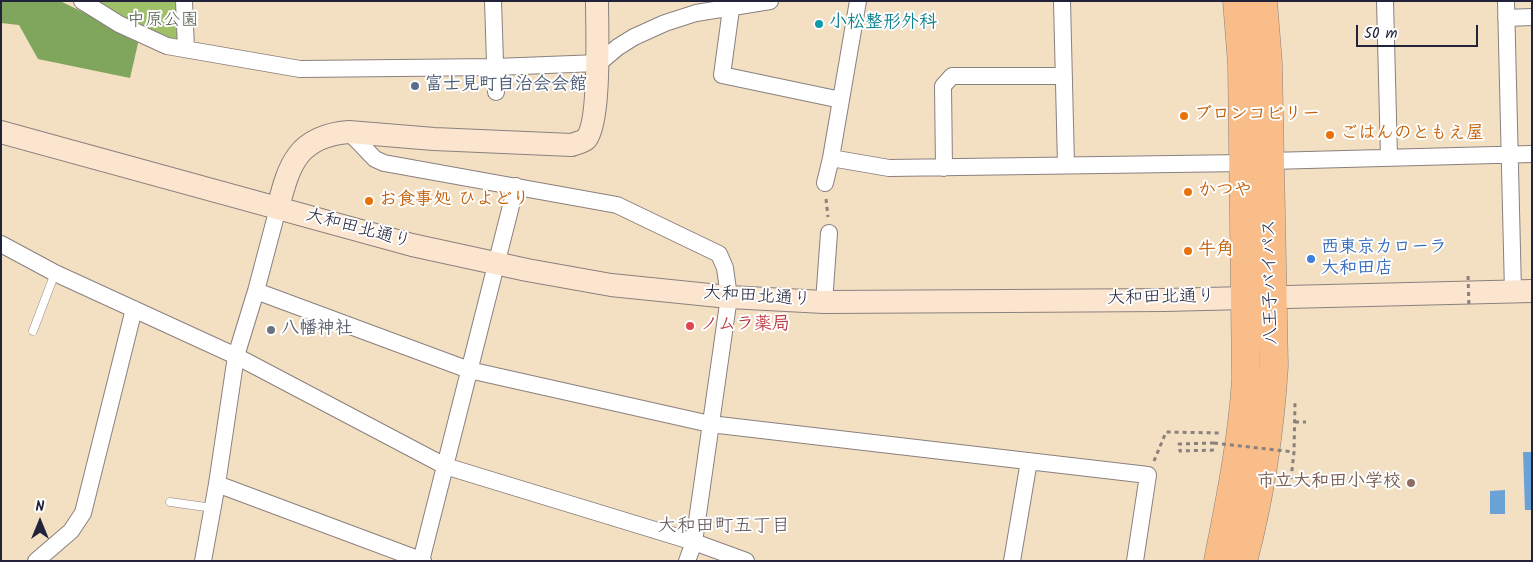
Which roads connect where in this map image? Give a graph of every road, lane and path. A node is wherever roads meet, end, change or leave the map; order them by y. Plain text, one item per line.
1 (82, 1) edge
2 (184, 1) edge
3 (493, 1) edge
4 (597, 1) edge
5 (770, 1) edge
6 (858, 1) edge
7 (1062, 1) edge
8 (1237, 1) edge
9 (1263, 1) edge
10 (1385, 1) edge
11 (1506, 1) edge
12 (696, 7) edge
13 (731, 9) junction
14 (1532, 17) edge
15 (1506, 18) junction
16 (186, 49) junction
17 (599, 63) junction
18 (495, 67) junction
19 (1064, 76) junction
20 (496, 92) dead end
21 (841, 100) junction
22 (1, 132) edge
23 (349, 132) junction
24 (1509, 154) junction
25 (1532, 154) edge
26 (1389, 157) junction
27 (831, 158) junction
28 (1257, 162) junction
29 (1066, 165) junction
30 (944, 168) junction
31 (825, 183) joint
32 (516, 186) junction
33 (278, 208) junction
34 (829, 233) joint
35 (1, 244) edge
36 (496, 263) junction
37 (55, 273) junction
38 (1468, 276) dead end
39 (256, 291) junction
40 (1522, 291) edge
41 (729, 297) junction
42 (1272, 297) junction
43 (1245, 298) junction
44 (824, 302) junction
45 (1469, 307) dead end
46 (134, 309) junction
47 (34, 331) dead end
48 (236, 356) junction
49 (469, 370) junction
50 (1284, 404) junction
51 (1295, 422) junction
52 (1306, 422) dead end
53 (710, 424) junction
54 (1219, 433) dead end
55 (1216, 450) dead end
56 (1294, 452) junction
57 (1029, 461) junction
58 (445, 466) junction
59 (1235, 471) junction
60 (1148, 475) junction
61 (217, 484) junction
62 (1290, 487) dead end
63 (170, 502) dead end
64 (213, 508) junction
65 (694, 542) junction
66 (422, 560) edge
67 (36, 561) edge
68 (203, 561) edge
69 (686, 561) edge
70 (746, 561) edge
71 (1012, 561) edge
72 (1135, 561) edge
73 (1202, 561) edge
74 (1218, 561) edge
75 (1243, 561) edge
76 (1260, 561) edge

1 - 16 street
2 - 16 street
3 - 18 street
4 - 17 street
5 - 13 street
6 - 21 street
7 - 19 street
8 - 28 highway, 八王子バイパス
9 - 28 highway, 八王子バイパス
10 - 26 street
11 - 15 street
12 - 13 street
12 - 17 street
13 - 21 street
14 - 15 street
15 - 24 street
16 - 18 street
17 - 18 street
17 - 23 street
18 - 20 street
19 - 29 street
19 - 30 street
21 - 27 street
22 - 33 street, 大和田北通り
23 - 32 street
23 - 33 street
24 - 25 street
24 - 26 street
24 - 40 street
26 - 28 street
27 - 30 street
27 - 31 street
28 - 29 street
28 - 42 highway, 八王子バイパス
28 - 43 highway, 八王子バイパス
29 - 30 street
31 - 34 path
32 - 36 street
32 - 41 street
33 - 36 street, 大和田北通り
33 - 39 street
34 - 44 street
35 - 37 street
36 - 41 street, 大和田北通り
36 - 49 street
37 - 46 street
37 - 47 lane
38 - 45 path, bridge
39 - 48 street
39 - 49 street
40 - 42 street, 大和田北通り
41 - 44 street, 大和田北通り
41 - 53 street
42 - 43 street, 大和田北通り
42 - 50 highway, 八王子バイパス
43 - 44 street, 大和田北通り
43 - 59 highway, 八王子バイパス
46 - 48 street
46 - 67 street
48 - 58 street
48 - 61 street
49 - 53 street
49 - 58 street
50 - 51 path
50 - 75 highway, 八王子バイパス
50 - 76 highway
51 - 52 path
51 - 56 path
53 - 57 street
53 - 65 street
54 - 60 path
55 - 56 path, bridge
56 - 62 path
57 - 60 street
57 - 71 street
58 - 65 street
58 - 66 street
59 - 73 highway
59 - 74 highway, 八王子バイパス
60 - 72 street
61 - 64 street
61 - 66 street
63 - 64 lane
64 - 68 street
65 - 69 street
65 - 70 street

